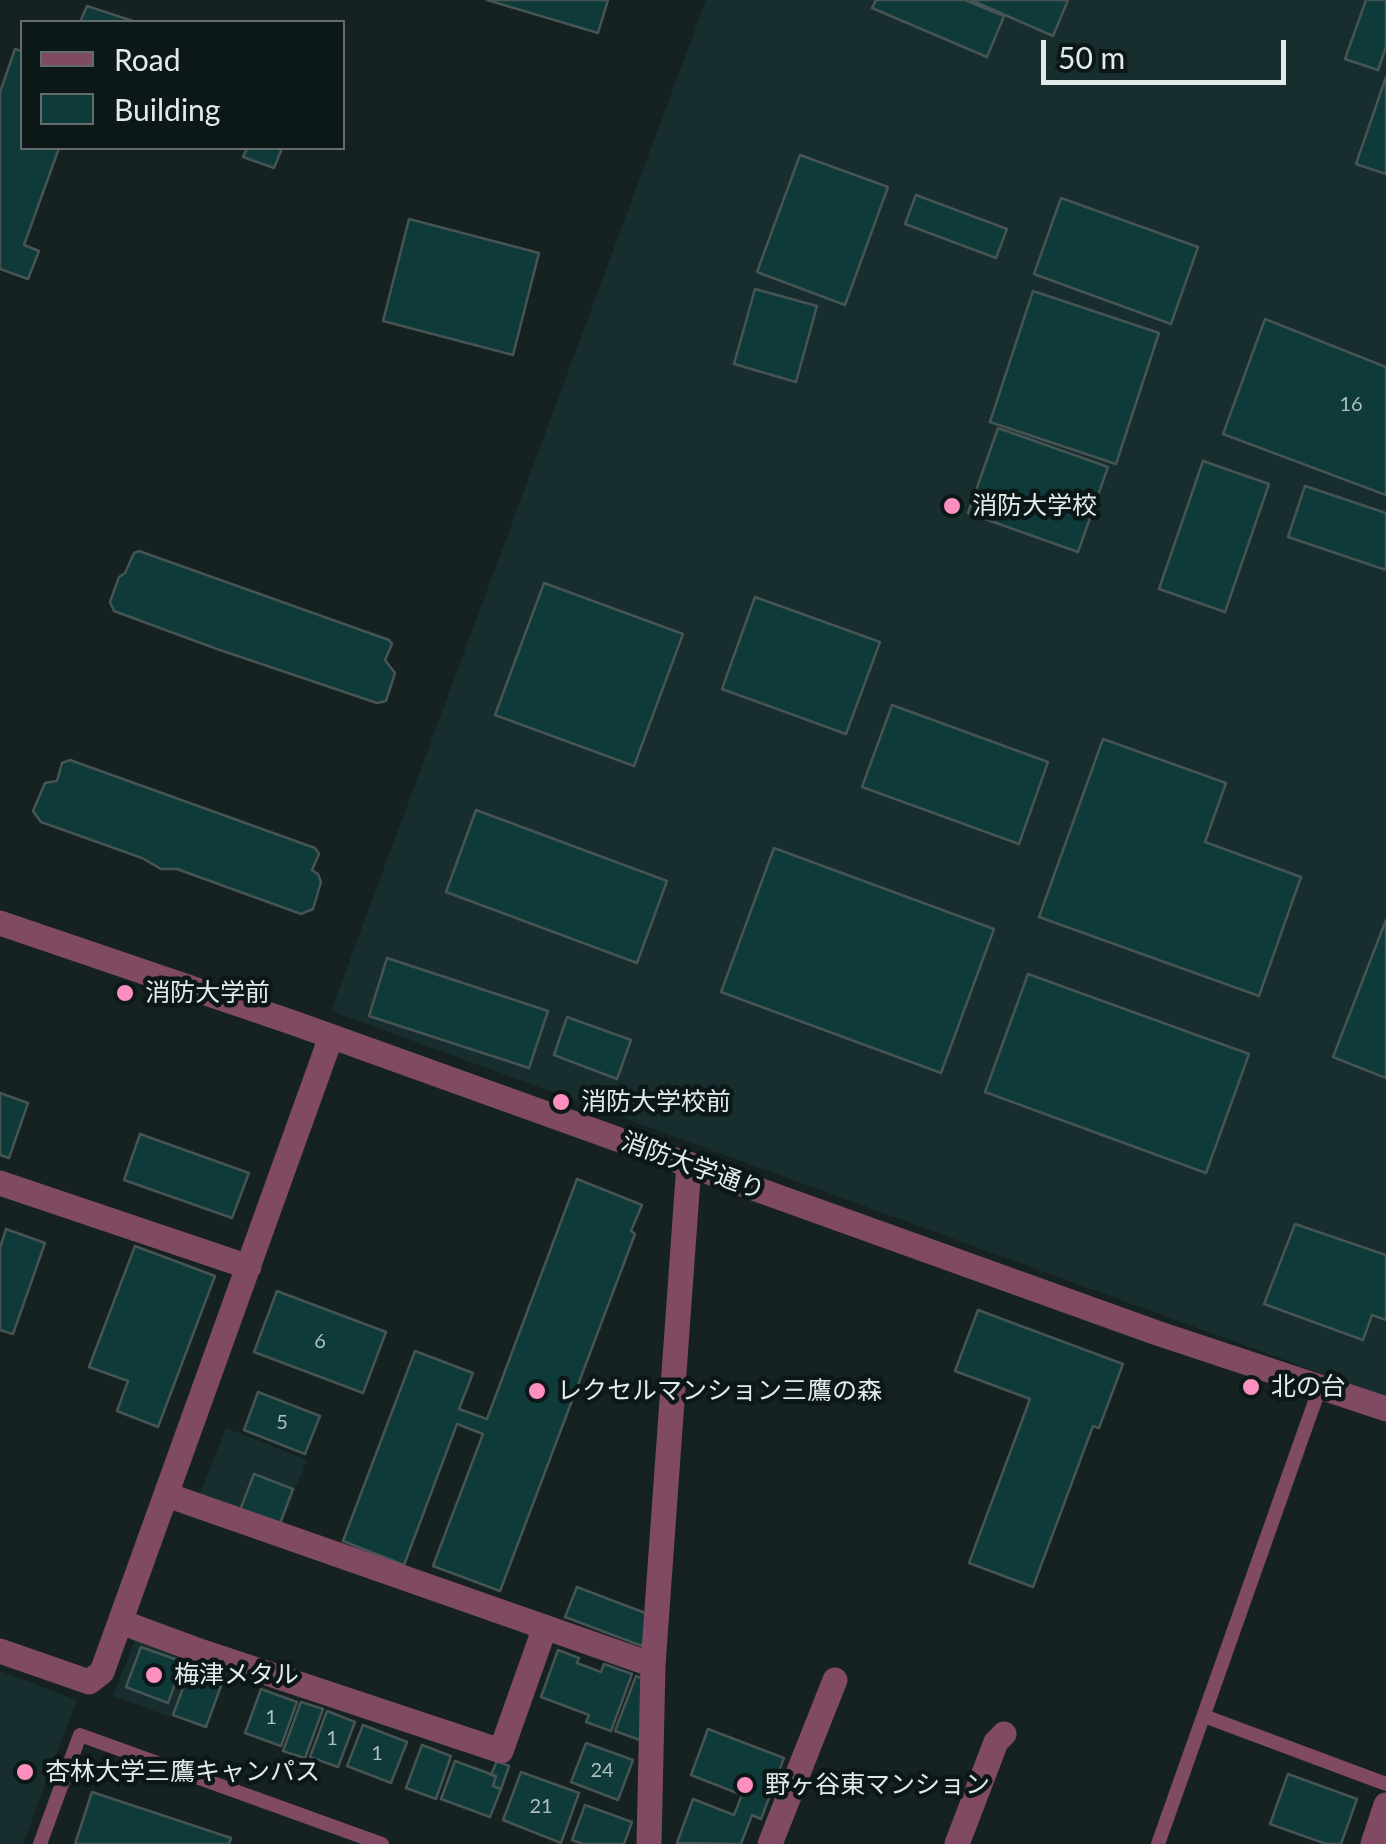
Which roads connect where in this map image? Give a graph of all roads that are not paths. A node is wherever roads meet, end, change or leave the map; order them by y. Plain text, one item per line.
1 (0, 924) edge
2 (332, 1037) junction
3 (689, 1164) junction
4 (0, 1183) edge
5 (249, 1267) junction
6 (1320, 1387) junction
7 (1386, 1409) edge
8 (167, 1495) junction
9 (121, 1622) junction
10 (546, 1627) junction
11 (0, 1651) edge
12 (653, 1665) junction
13 (835, 1680) dead end
14 (1204, 1716) junction
15 (1004, 1734) dead end
16 (1386, 1784) edge
17 (1386, 1805) edge
18 (40, 1844) edge
19 (382, 1844) edge
20 (649, 1844) edge
21 (770, 1844) edge
22 (957, 1844) edge
23 (1158, 1844) edge
24 (1372, 1844) edge

1 - 2 street, 消防大学通り
2 - 3 street, 消防大学通り
2 - 5 street
3 - 6 street, 消防大学通り
3 - 12 street
4 - 5 street
5 - 8 street
6 - 7 street, 消防大学通り
6 - 14 lane
8 - 9 street
8 - 10 street
9 - 10 street
9 - 11 street
10 - 12 street
12 - 20 street
13 - 21 street
14 - 16 lane
14 - 23 lane
15 - 22 street
17 - 24 street
18 - 19 lane

